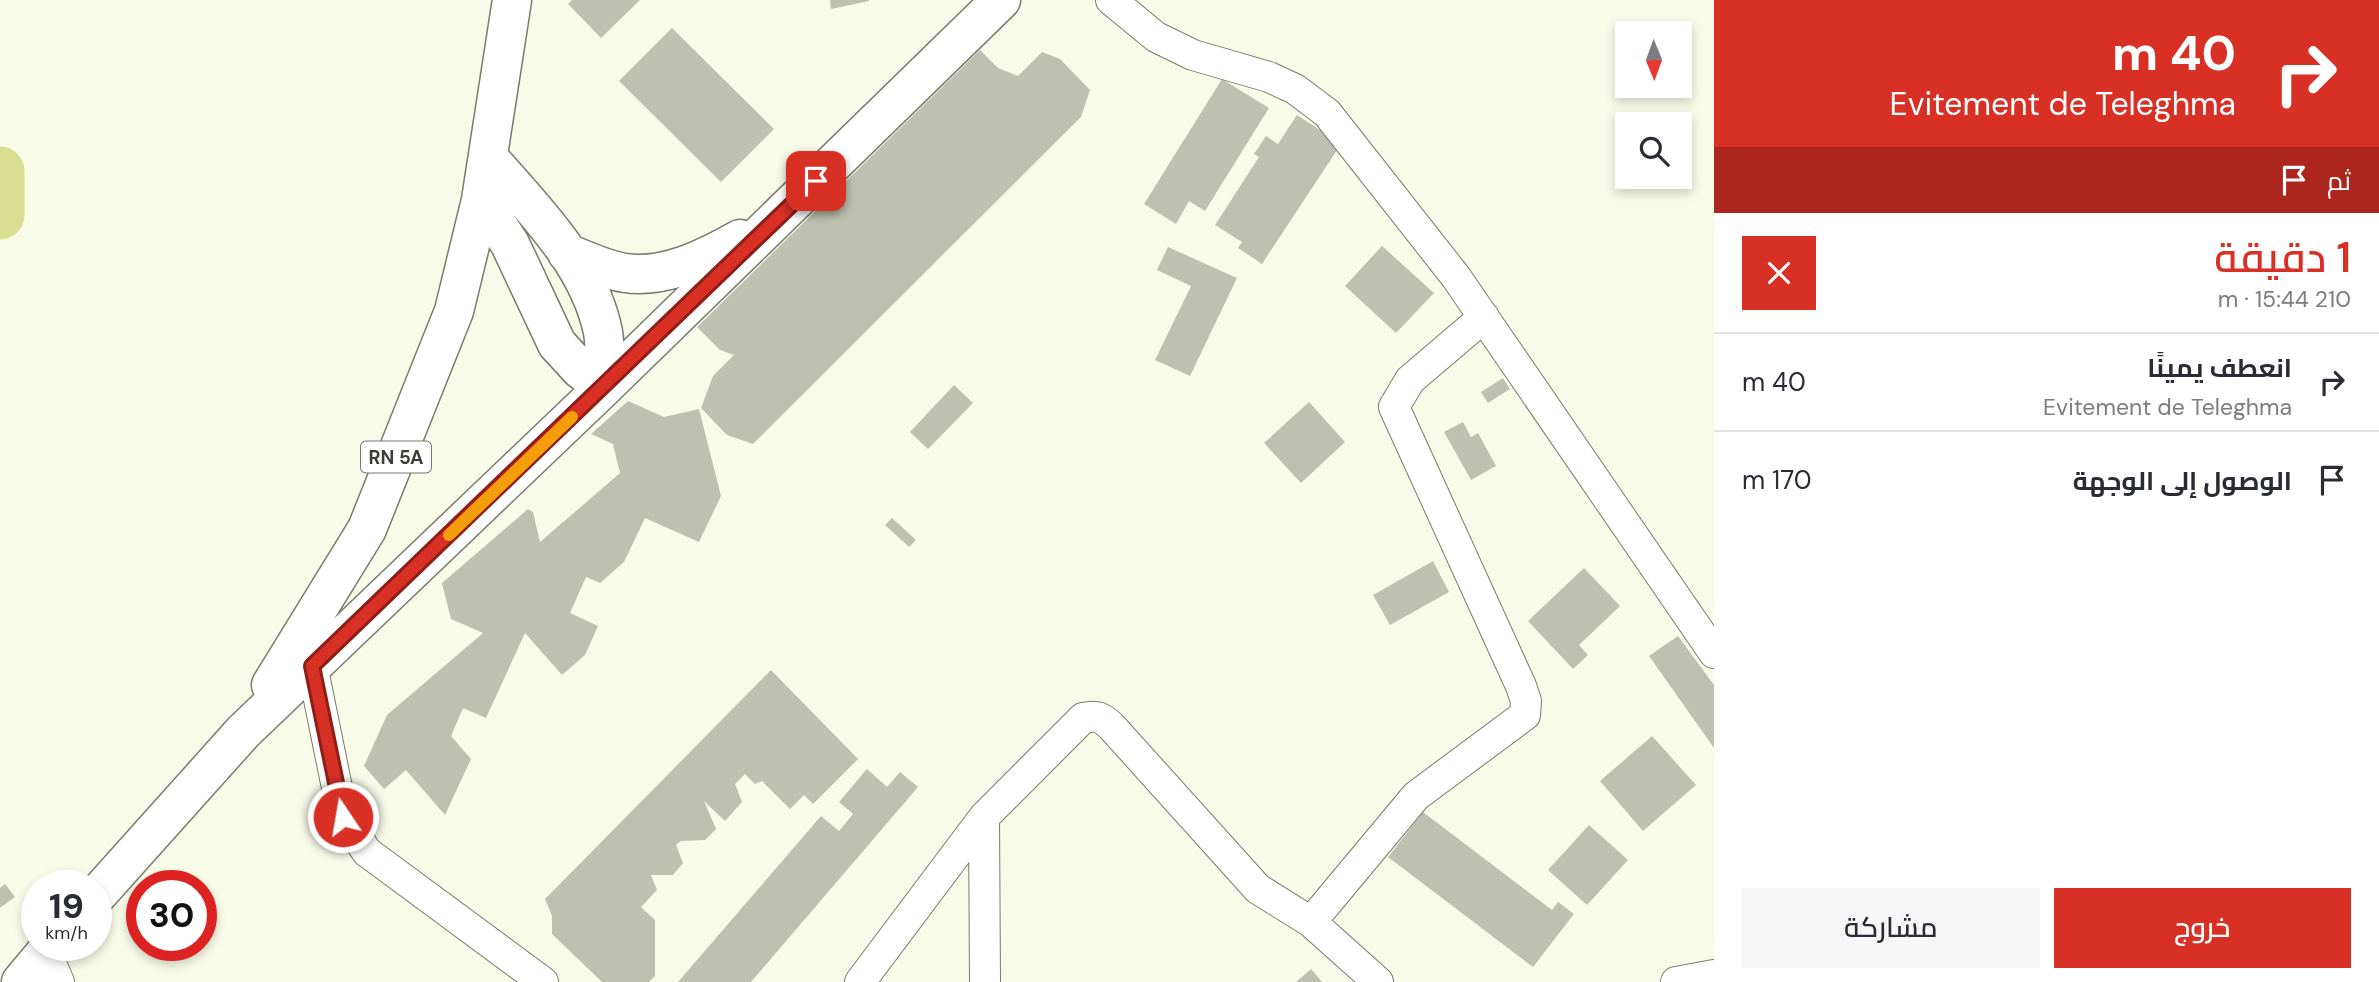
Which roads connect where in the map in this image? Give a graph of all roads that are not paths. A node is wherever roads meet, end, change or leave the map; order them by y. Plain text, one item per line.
1 (512, 0) edge
2 (1000, 0) edge
3 (1111, 0) edge
4 (488, 157) junction
5 (481, 200) junction
6 (779, 218) junction
7 (567, 253) junction
8 (1484, 317) junction
9 (604, 387) junction
10 (1714, 653) edge
11 (312, 666) junction
12 (243, 732) junction
13 (984, 817) junction
14 (112, 878) edge
15 (1311, 922) junction
16 (51, 961) edge
17 (1714, 975) edge
18 (529, 976) edge
19 (21, 982) edge
20 (860, 982) edge
21 (985, 982) edge
22 (1378, 982) edge
23 (1676, 982) edge

1 - 4 main road, RN 5A
2 - 6 main road
3 - 8 street
4 - 5 main road, RN 5A
4 - 7 main road
5 - 9 main road
5 - 12 main road, RN 5A
6 - 7 main road
6 - 9 main road
7 - 9 main road
8 - 10 street
8 - 15 street
9 - 11 main road, RN 5A
11 - 12 main road, RN 5A
11 - 18 street
12 - 14 main road, RN 5A
13 - 15 street
13 - 20 street
13 - 21 street
15 - 22 street
16 - 19 main road
17 - 23 street

